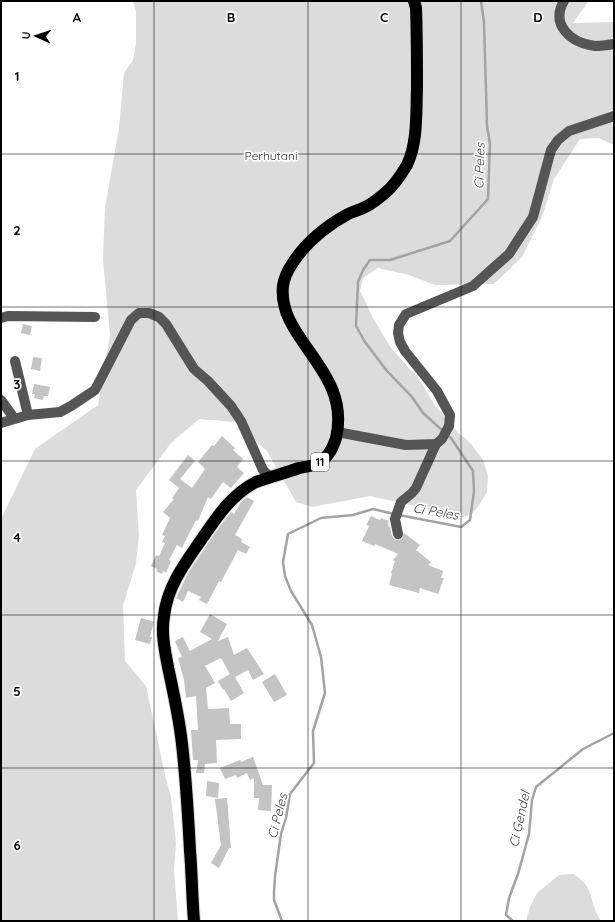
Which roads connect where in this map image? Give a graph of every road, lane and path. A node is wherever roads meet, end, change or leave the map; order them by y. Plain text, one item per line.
1 (414, 1) edge
2 (564, 1) edge
3 (614, 44) edge
4 (614, 116) edge
5 (95, 317) dead end
6 (1, 318) edge
7 (15, 361) dead end
8 (1, 400) edge
9 (28, 415) junction
10 (14, 418) junction
11 (1, 423) edge
12 (338, 432) junction
13 (439, 441) junction
14 (270, 477) junction
15 (398, 534) dead end
16 (194, 921) edge

1 - 12 highway, 11
2 - 3 street
4 - 13 street
5 - 6 street
7 - 9 street
8 - 10 street
9 - 10 street
9 - 14 street
10 - 11 street
12 - 13 street
12 - 14 highway, 11
13 - 15 street
14 - 16 highway, 11

